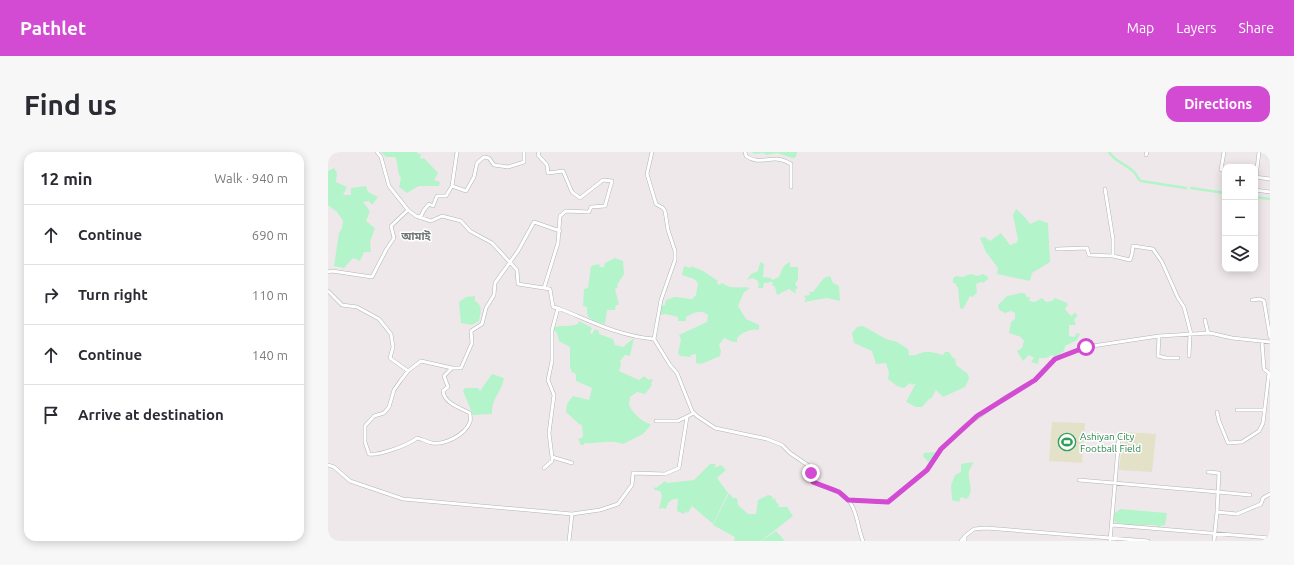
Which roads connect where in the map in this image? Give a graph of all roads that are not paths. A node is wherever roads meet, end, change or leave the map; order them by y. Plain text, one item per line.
1 (377, 152) edge
2 (456, 152) edge
3 (524, 152) edge
4 (652, 152) edge
5 (745, 152) edge
6 (1224, 152) edge
7 (1259, 152) edge
8 (1267, 152) edge
9 (1270, 152) edge
10 (538, 153) edge
11 (1257, 164) edge
12 (1221, 170) dead end
13 (1258, 177) edge
14 (1270, 179) edge
15 (452, 186) junction
16 (791, 187) dead end
17 (1105, 189) dead end
18 (1258, 190) edge
19 (1270, 192) edge
20 (408, 210) junction
21 (420, 218) junction
22 (560, 232) junction
23 (1057, 249) dead end
24 (1113, 256) junction
25 (328, 272) edge
26 (544, 288) junction
27 (328, 291) edge
28 (1252, 300) dead end
29 (558, 308) junction
30 (1205, 320) dead end
31 (1208, 333) junction
32 (1190, 334) junction
33 (1159, 336) junction
34 (1270, 337) edge
35 (654, 339) junction
36 (1262, 342) junction
37 (1270, 342) edge
38 (1189, 356) dead end
39 (1178, 358) dead end
40 (452, 368) junction
41 (408, 371) junction
42 (1237, 410) dead end
43 (1264, 410) junction
44 (1217, 412) dead end
45 (694, 413) junction
46 (687, 417) junction
47 (656, 421) dead end
48 (1119, 437) dead end
49 (552, 457) junction
50 (572, 463) dead end
51 (328, 465) edge
52 (544, 468) dead end
53 (1208, 472) dead end
54 (1078, 480) dead end
55 (1115, 484) junction
56 (1218, 492) junction
57 (1270, 494) edge
58 (1250, 495) dead end
59 (848, 500) junction
60 (1217, 512) junction
61 (572, 514) junction
62 (1112, 525) junction
63 (1214, 534) junction
64 (965, 536) junction
65 (1270, 538) edge
66 (1110, 539) edge
67 (570, 541) edge
68 (863, 541) edge
69 (961, 541) edge
70 (964, 541) edge
71 (1148, 541) edge
72 (1214, 541) edge

1 - 20 street
2 - 15 street
3 - 15 street
4 - 35 street
5 - 16 street
6 - 12 street
7 - 11 street
8 - 9 street
10 - 22 street
13 - 14 street
15 - 21 street
17 - 24 street
18 - 19 street
20 - 21 street
20 - 25 street
21 - 26 street
22 - 26 street
22 - 40 street
23 - 24 street
24 - 32 street
26 - 29 street
27 - 41 street
28 - 34 street
29 - 35 street
29 - 49 street
30 - 31 street
31 - 32 street
31 - 36 street
32 - 33 street
32 - 38 street
33 - 39 street
33 - 59 street
35 - 45 street
36 - 37 street
36 - 43 street
40 - 41 street
40 - 41 street
42 - 43 street
43 - 44 street
45 - 46 street
45 - 59 street
46 - 47 street
46 - 61 street
48 - 55 street
49 - 50 street
49 - 52 street
51 - 61 street
53 - 56 street
54 - 55 street
55 - 56 street
55 - 62 street
56 - 58 street
56 - 60 street
57 - 60 street
59 - 68 street
60 - 63 street
61 - 67 street
62 - 63 street
62 - 66 street
63 - 65 street
63 - 72 street
64 - 66 street
64 - 69 street
64 - 70 street
66 - 71 street

